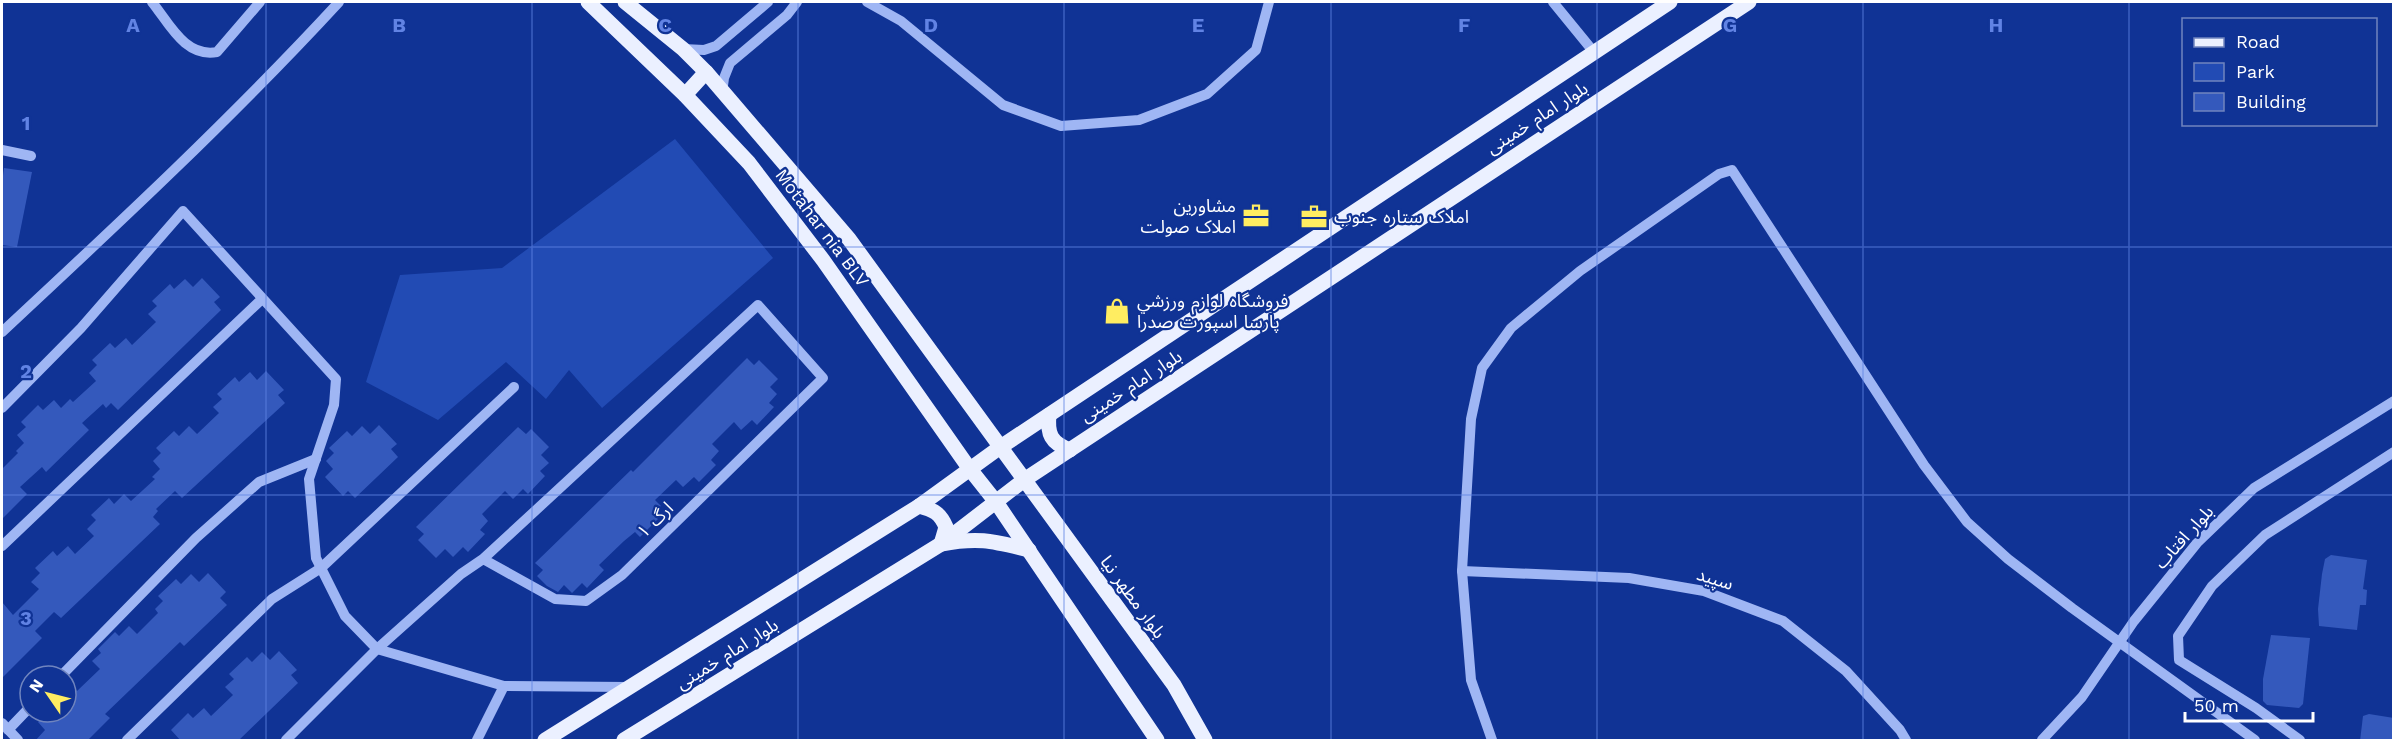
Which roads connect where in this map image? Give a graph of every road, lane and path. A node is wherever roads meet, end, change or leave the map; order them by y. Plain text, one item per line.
1 (152, 2) edge
2 (260, 2) edge
3 (339, 2) edge
4 (588, 2) edge
5 (625, 2) edge
6 (768, 2) edge
7 (797, 2) edge
8 (867, 2) edge
9 (1269, 2) edge
10 (1553, 2) edge
11 (1670, 2) edge
12 (1749, 2) edge
13 (684, 49) junction
14 (1593, 51) junction
15 (705, 72) junction
16 (722, 93) junction
17 (685, 95) junction
18 (2, 150) edge
19 (31, 156) dead end
20 (262, 299) junction
21 (2, 332) edge
22 (514, 387) dead end
23 (2394, 401) edge
24 (2, 408) edge
25 (1049, 415) junction
26 (999, 448) junction
27 (1070, 450) junction
28 (2394, 452) edge
29 (316, 459) junction
30 (969, 468) junction
31 (1024, 480) junction
32 (996, 502) junction
33 (919, 506) junction
34 (940, 544) junction
35 (2, 546) edge
36 (1029, 550) junction
37 (483, 559) junction
38 (321, 568) junction
39 (1462, 571) junction
40 (2119, 643) junction
41 (377, 649) junction
42 (73, 664) edge
43 (504, 686) junction
44 (628, 687) junction
45 (18, 716) edge
46 (5, 726) edge
47 (18, 741) edge
48 (127, 741) edge
49 (286, 741) edge
50 (477, 741) edge
51 (545, 741) edge
52 (624, 741) edge
53 (1157, 741) edge
54 (1205, 741) edge
55 (1492, 741) edge
56 (1906, 741) edge
57 (2042, 741) edge
58 (2255, 741) edge
59 (2300, 741) edge

1 - 2 street
3 - 21 street
4 - 17 main road, Motahar nia BLV
5 - 13 main road, Motahar nia BLV
6 - 13 street
7 - 16 street
8 - 9 street
10 - 14 street
11 - 14 main road, بلوار امام خمینی
12 - 27 main road, بلوار امام خمینی
13 - 15 main road, Motahar nia BLV
14 - 25 main road, بلوار امام خمینی
15 - 16 main road, Motahar nia BLV
15 - 17 main road
16 - 26 main road, Motahar nia BLV
17 - 30 main road, Motahar nia BLV
18 - 19 street
20 - 24 street
20 - 29 street
20 - 35 street
22 - 38 street
23 - 40 street, بلوار افتاب
25 - 26 main road, بلوار امام خمینی
25 - 27 main road
26 - 30 main road, بلوار امام خمینی
26 - 31 main road, Motahar nia BLV
27 - 31 main road, بلوار امام خمینی
28 - 59 street
29 - 38 street
29 - 42 street
30 - 32 main road, Motahar nia BLV
30 - 33 main road, بلوار امام خمینی
31 - 32 main road, بلوار امام خمینی
31 - 54 main road, بلوار مطهر نیا
32 - 34 main road, بلوار امام خمینی
32 - 36 main road
33 - 34 main road
33 - 44 main road, بلوار امام خمینی
34 - 36 main road
34 - 52 main road, بلوار امام خمینی
36 - 53 main road
37 - 37 street, ارگ ۱
37 - 41 street
38 - 41 street
38 - 48 street
39 - 40 street
39 - 55 street
39 - 56 street, سپید
40 - 57 street, بلوار افتاب
40 - 58 street
41 - 43 street
41 - 49 street
43 - 44 street
43 - 50 street
44 - 51 main road, بلوار امام خمینی
45 - 46 street
46 - 47 street

